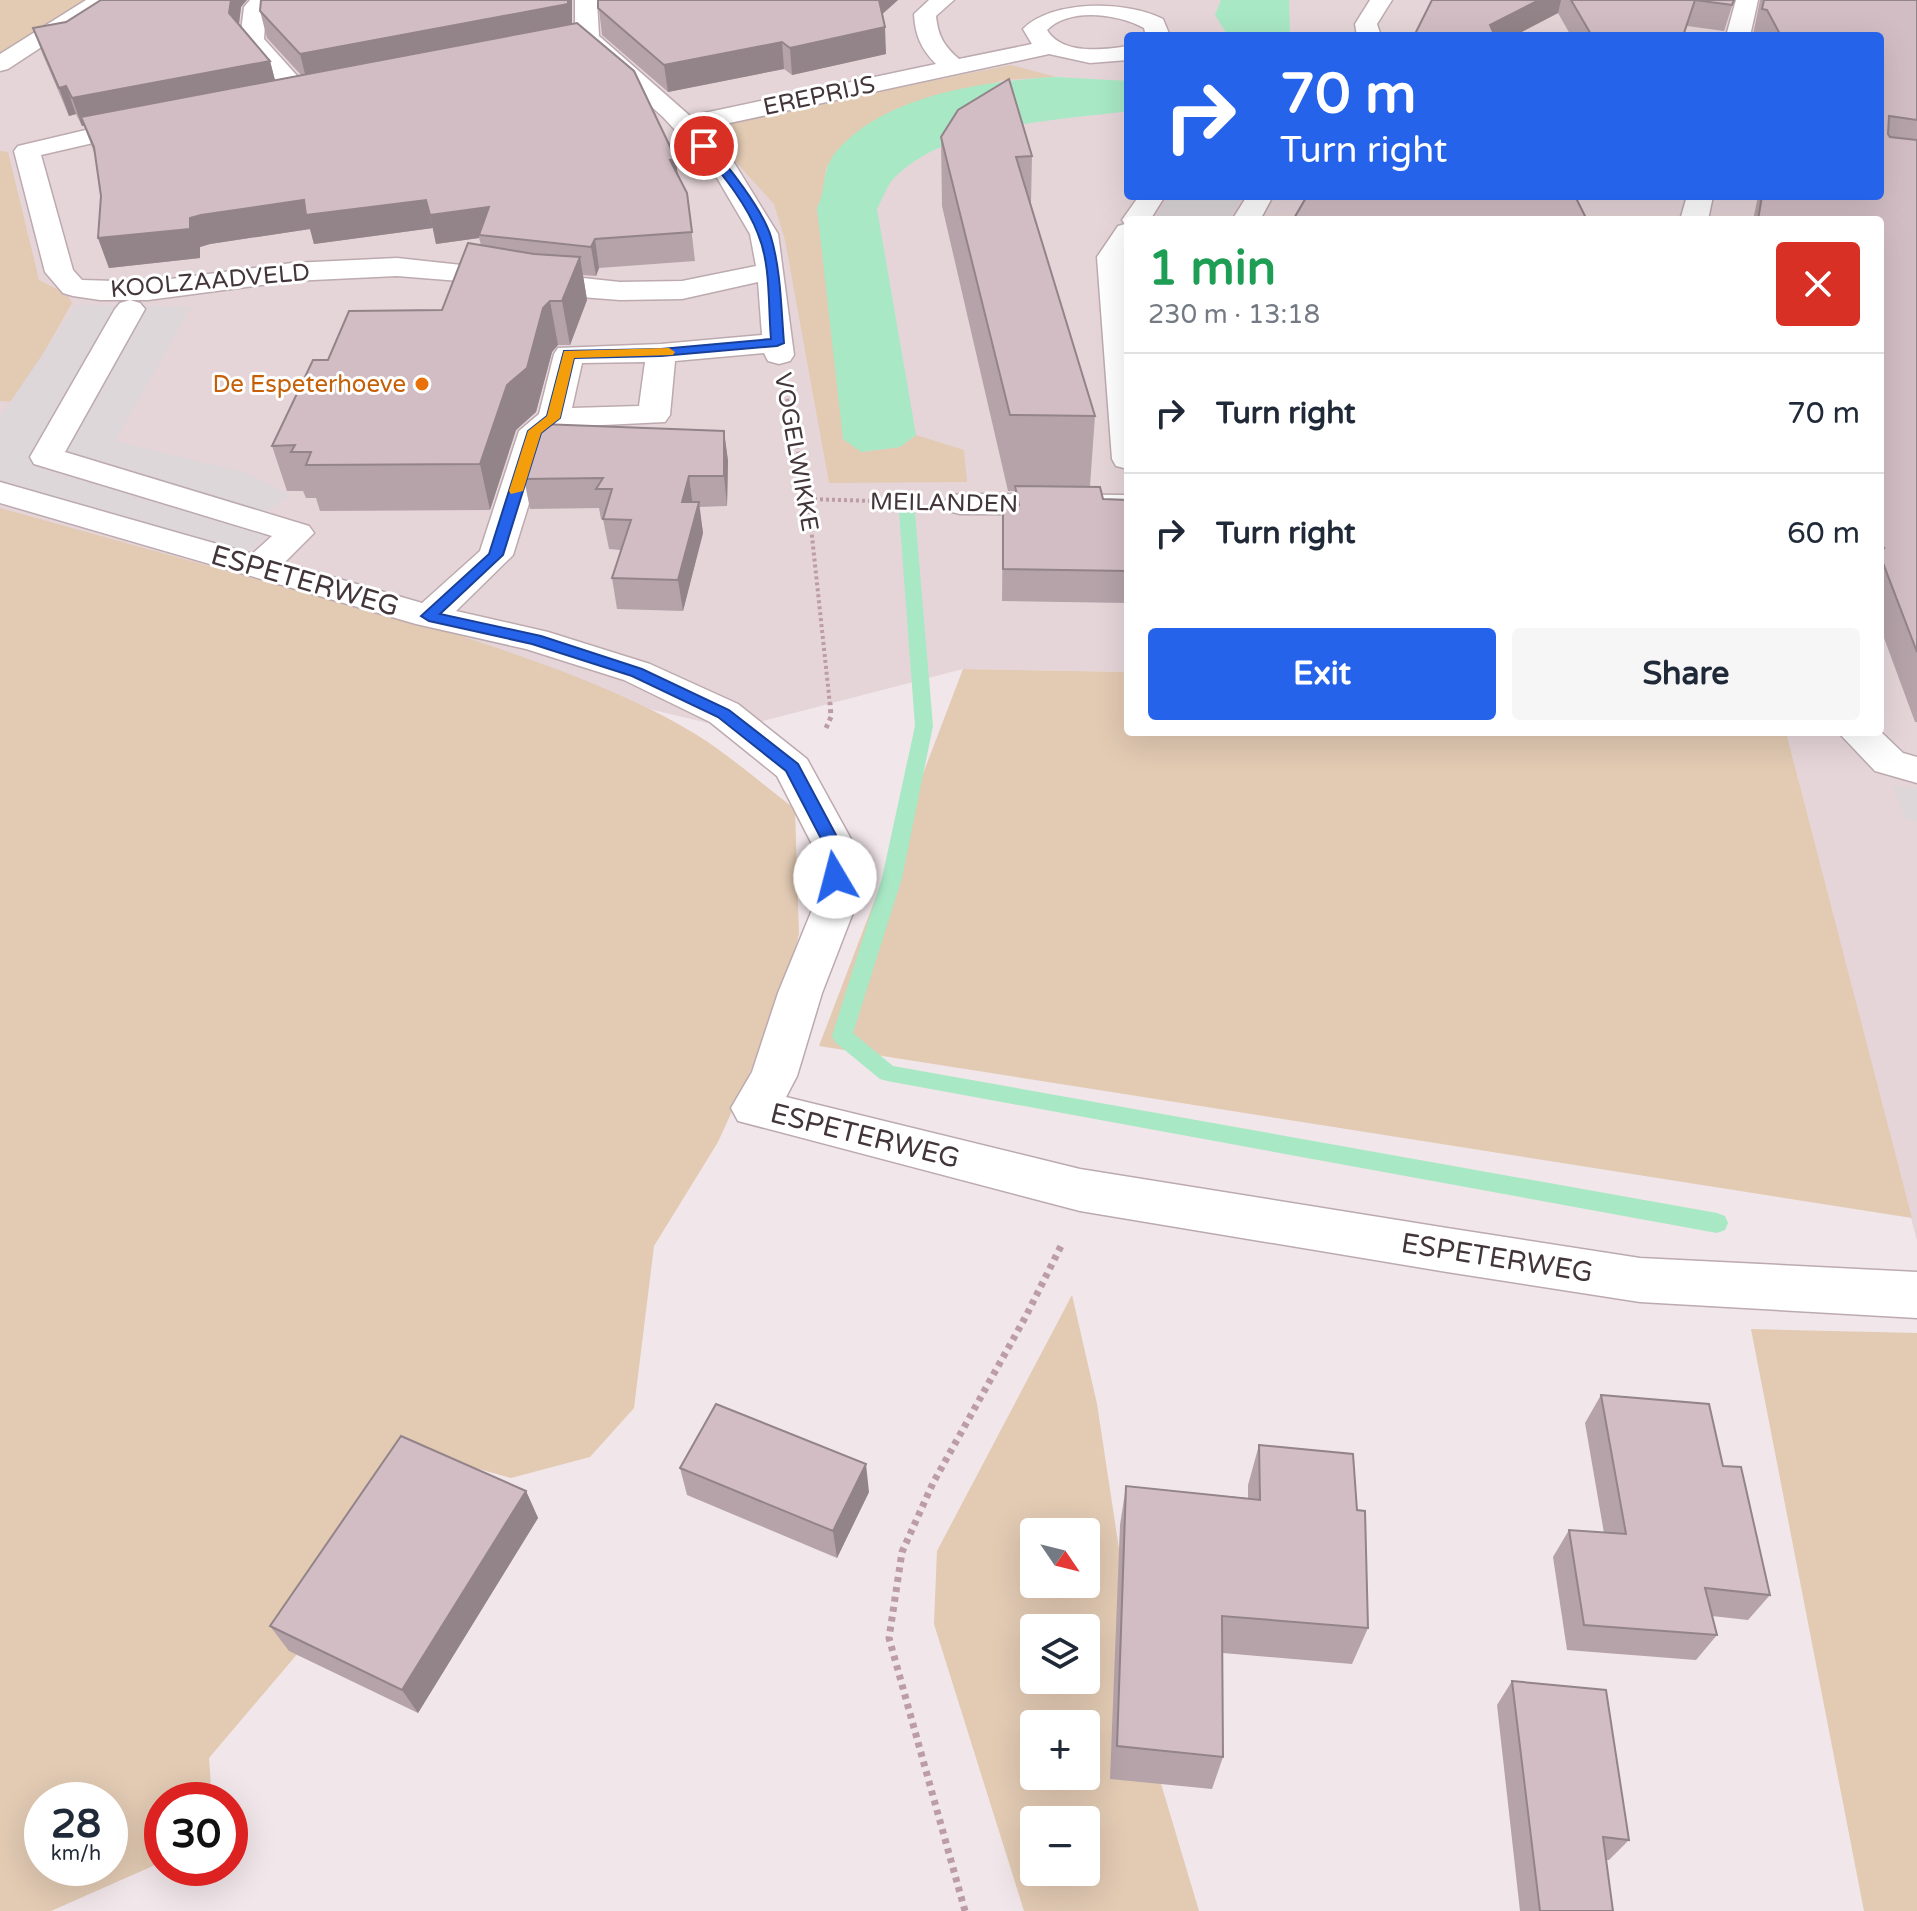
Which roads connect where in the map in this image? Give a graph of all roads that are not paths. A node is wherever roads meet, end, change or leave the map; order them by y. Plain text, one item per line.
1 (102, 0) edge
2 (263, 0) edge
3 (586, 0) edge
4 (943, 0) edge
5 (1381, 0) edge
6 (1747, 0) edge
7 (1121, 5) edge
8 (1161, 32) edge
9 (1368, 32) edge
10 (1739, 32) edge
11 (587, 38) junction
12 (1044, 42) junction
13 (557, 44) edge
14 (1124, 53) edge
15 (948, 62) junction
16 (0, 64) edge
17 (330, 88) edge
18 (300, 94) junction
19 (270, 100) edge
20 (678, 118) junction
21 (167, 120) edge
22 (1124, 238) edge
23 (771, 271) junction
24 (1120, 291) edge
25 (130, 309) dead end
26 (661, 353) junction
27 (1124, 375) edge
28 (554, 418) junction
29 (0, 492) edge
30 (960, 504) road end
31 (1124, 505) edge
32 (258, 567) junction
33 (429, 616) junction
34 (1861, 736) edge
35 (1917, 770) edge
36 (1917, 1295) edge

1 - 16 street
2 - 18 street
3 - 11 street
4 - 15 street
5 - 9 street
6 - 10 street
7 - 8 street
7 - 12 street
11 - 13 street
11 - 20 street, VOGELWIKKE
12 - 14 street
12 - 15 street, EREPRIJS
15 - 20 street, EREPRIJS
17 - 18 street
18 - 19 street
20 - 23 street, VOGELWIKKE
21 - 23 street, KOOLZAADVELD
22 - 24 street
23 - 26 street, VOGELWIKKE
24 - 27 street
25 - 32 street
26 - 28 street
26 - 28 street
28 - 33 street
29 - 32 street, ESPETERWEG
30 - 31 street, MEILANDEN
32 - 33 street, ESPETERWEG
33 - 36 street, ESPETERWEG
34 - 35 street

